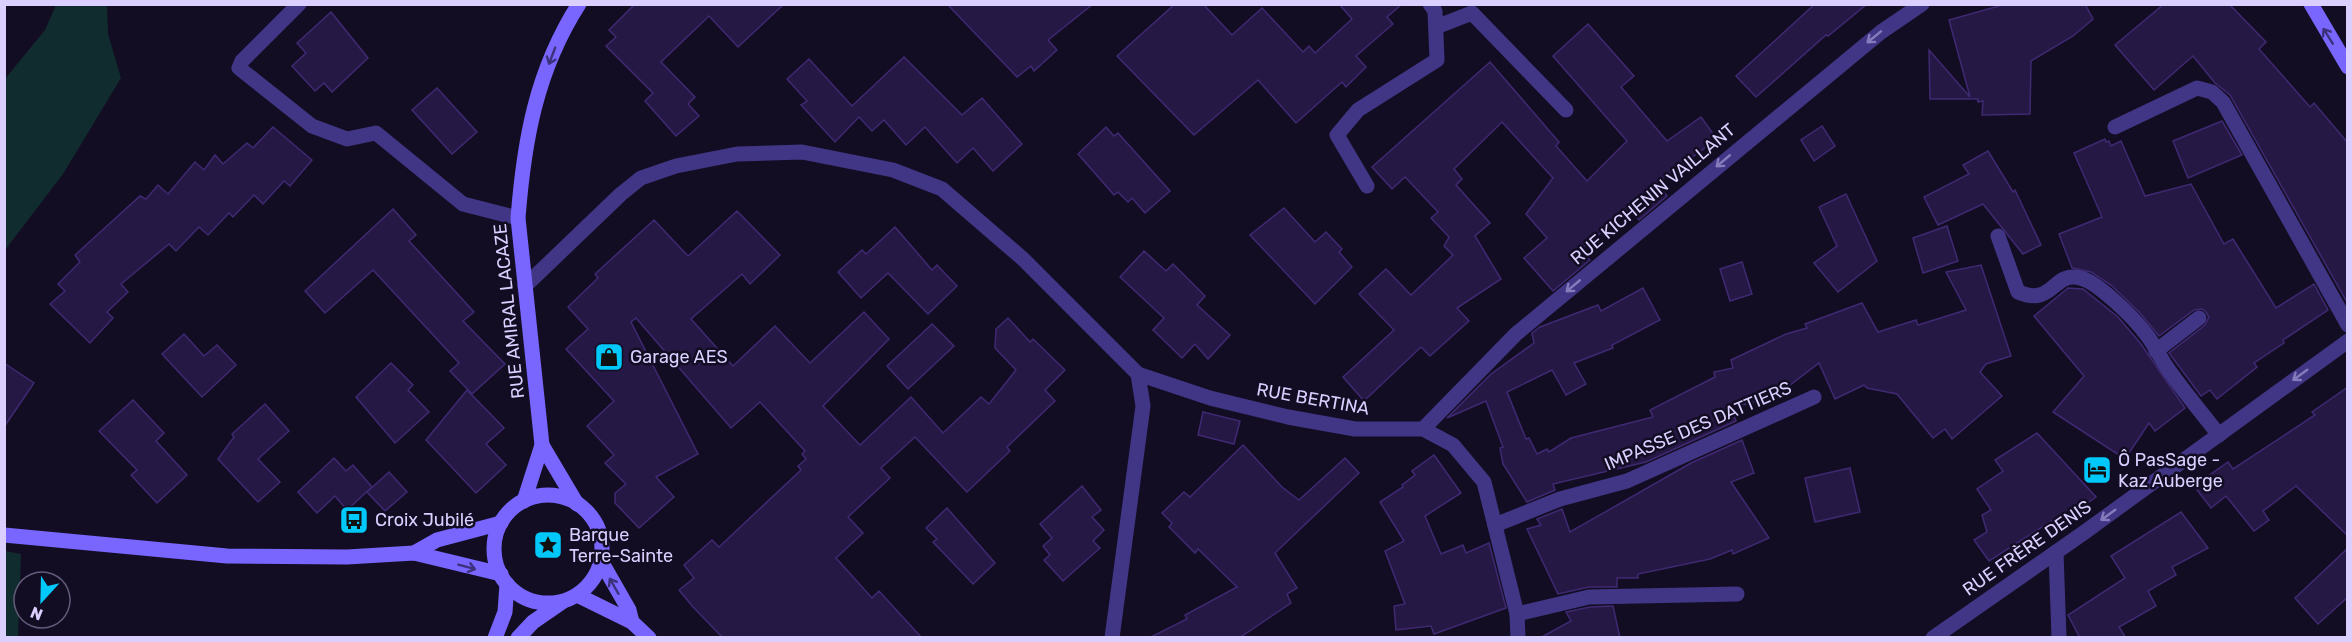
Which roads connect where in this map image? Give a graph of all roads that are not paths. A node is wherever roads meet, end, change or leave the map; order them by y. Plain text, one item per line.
1 (299, 4) edge
2 (579, 4) edge
3 (1430, 4) edge
4 (1922, 4) edge
5 (2311, 4) edge
6 (1436, 27) junction
7 (2348, 67) edge
8 (1566, 110) dead end
9 (2115, 127) dead end
10 (1367, 186) dead end
11 (518, 218) junction
12 (1998, 236) dead end
13 (525, 286) junction
14 (2199, 318) dead end
15 (2348, 325) edge
16 (2348, 341) edge
17 (2156, 351) junction
18 (1138, 374) junction
19 (1814, 397) dead end
20 (1424, 429) junction
21 (2219, 435) junction
22 (542, 445) junction
23 (524, 501) junction
24 (578, 504) junction
25 (501, 523) junction
26 (1495, 525) junction
27 (4, 535) edge
28 (2056, 552) junction
29 (414, 553) junction
30 (601, 561) junction
31 (504, 579) junction
32 (1737, 594) dead end
33 (571, 598) junction
34 (1517, 614) junction
35 (632, 622) junction
36 (495, 638) edge
37 (518, 638) edge
38 (649, 638) edge
39 (1112, 638) edge
40 (1518, 638) edge
41 (1933, 638) edge
42 (2059, 638) edge

1 - 11 street
2 -> 11 main road, RUE AMIRAL LACAZE
3 - 6 street
4 -> 20 street, RUE KICHENIN VAILLANT
7 -> 5 main road
6 - 8 street
6 - 10 street
9 - 15 street
11 - 13 main road, RUE AMIRAL LACAZE
12 - 17 street
13 - 18 street
13 - 22 main road, RUE AMIRAL LACAZE
14 - 17 street
16 -> 21 street, RUE FRÈRE DENIS
17 - 21 street
18 - 20 street, RUE BERTINA
18 - 39 street
19 - 26 street, IMPASSE DES DATTIERS
20 - 26 street, RUE BERTINA
21 -> 28 street, RUE FRÈRE DENIS
22 - 23 main road, RUE AMIRAL LACAZE
22 - 24 main road, RUE AMIRAL LACAZE
23 - 24 main road
23 - 25 main road
24 - 30 main road
25 - 29 main road
25 - 31 main road
26 - 34 street, RUE BERTINA
27 - 29 main road
28 - 41 street, RUE FRÈRE DENIS
28 - 42 street
29 -> 31 main road
30 - 33 main road
35 -> 30 main road
31 - 33 main road
31 - 36 main road
32 - 34 street
33 - 35 main road
33 - 37 main road
34 - 40 street, RUE BERTINA
35 - 38 main road

